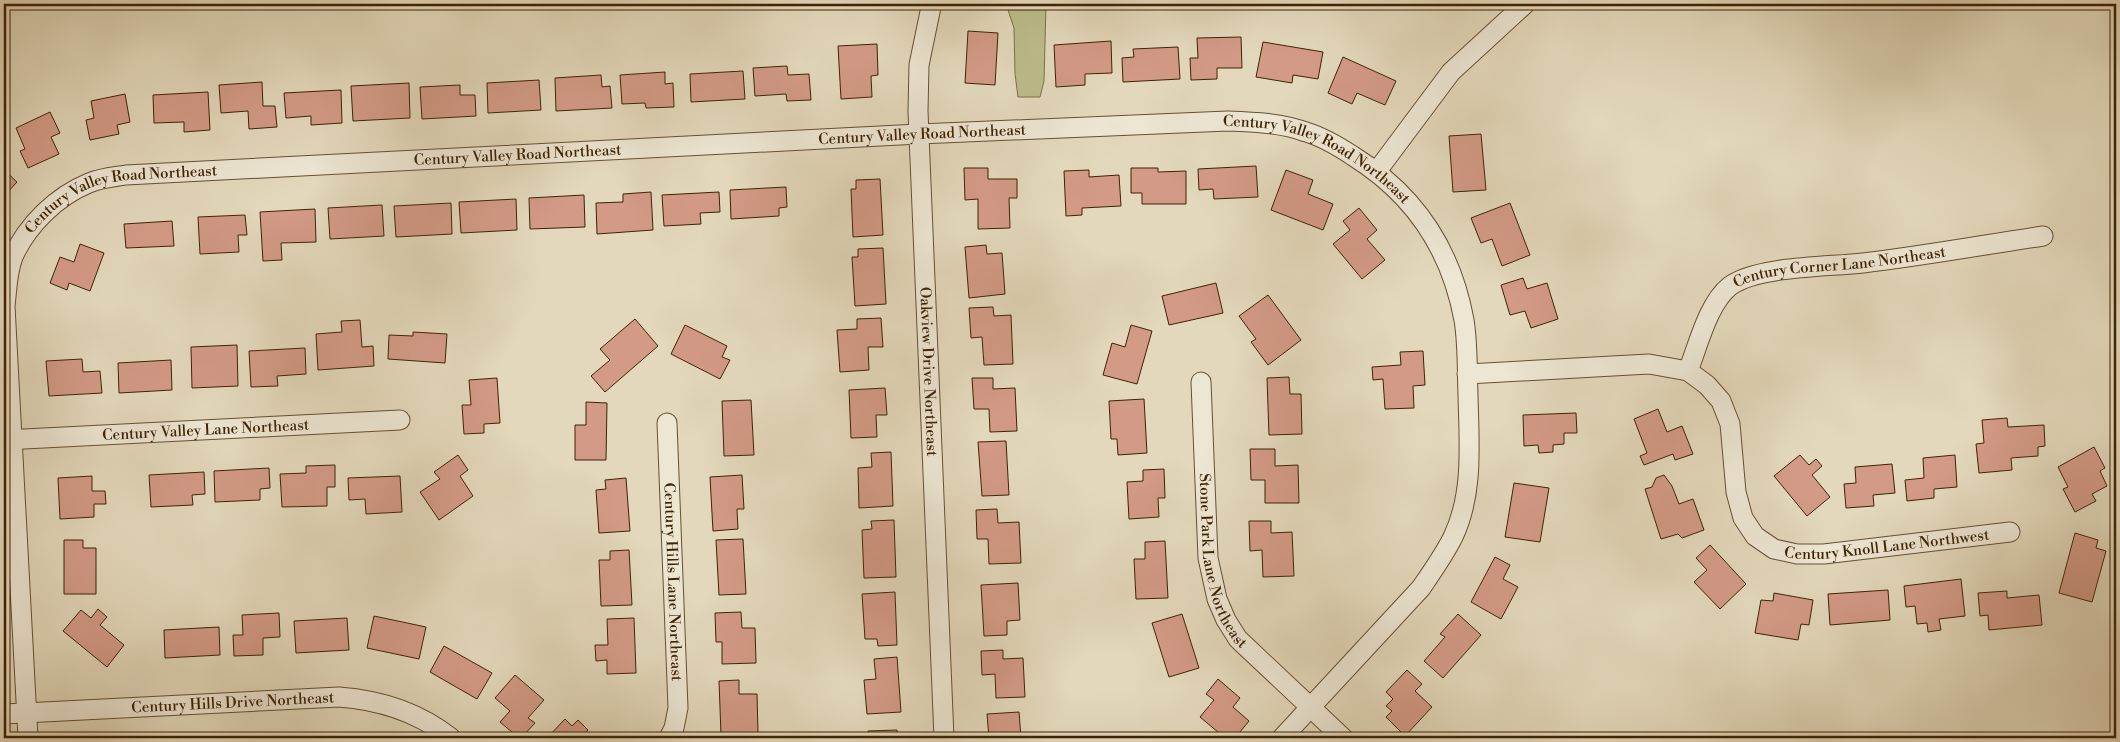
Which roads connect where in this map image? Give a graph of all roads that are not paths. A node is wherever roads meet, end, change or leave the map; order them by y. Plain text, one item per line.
1 (1525, 4) edge
2 (931, 7) dead end
3 (919, 134) junction
4 (1378, 171) junction
5 (2043, 236) dead end
6 (1688, 371) junction
7 (1467, 374) junction
8 (1201, 382) dead end
9 (400, 420) dead end
10 (667, 423) dead end
11 (8, 440) edge
12 (2010, 532) dead end
13 (1311, 708) junction
14 (27, 713) junction
15 (4, 714) edge
16 (28, 738) edge
17 (451, 738) edge
18 (669, 738) edge
19 (944, 738) edge
20 (1282, 738) edge
21 (1343, 738) edge

1 - 4 street
2 - 3 street, Oakview Drive Northeast
3 - 4 street, Century Valley Road Northeast
3 - 11 street, Century Valley Road Northeast
3 - 19 street, Oakview Drive Northeast
4 - 7 street, Century Valley Road Northeast
5 - 6 street, Century Corner Lane Northeast
6 - 7 street, Century Knoll Lane Northwest
6 - 12 street, Century Knoll Lane Northwest
7 - 13 street, Century Valley Road Northeast
8 - 13 street, Stone Park Lane Northeast
9 - 11 street, Century Valley Lane Northeast
10 - 18 street, Century Hills Lane Northeast
11 - 14 street, Century Valley Road Northeast
13 - 20 street, Century Valley Road Northeast
13 - 21 street, Stone Park Lane Northeast
14 - 15 street, Century Hills Drive Northeast
14 - 16 street, Century Valley Road Northeast
14 - 17 street, Century Hills Drive Northeast

